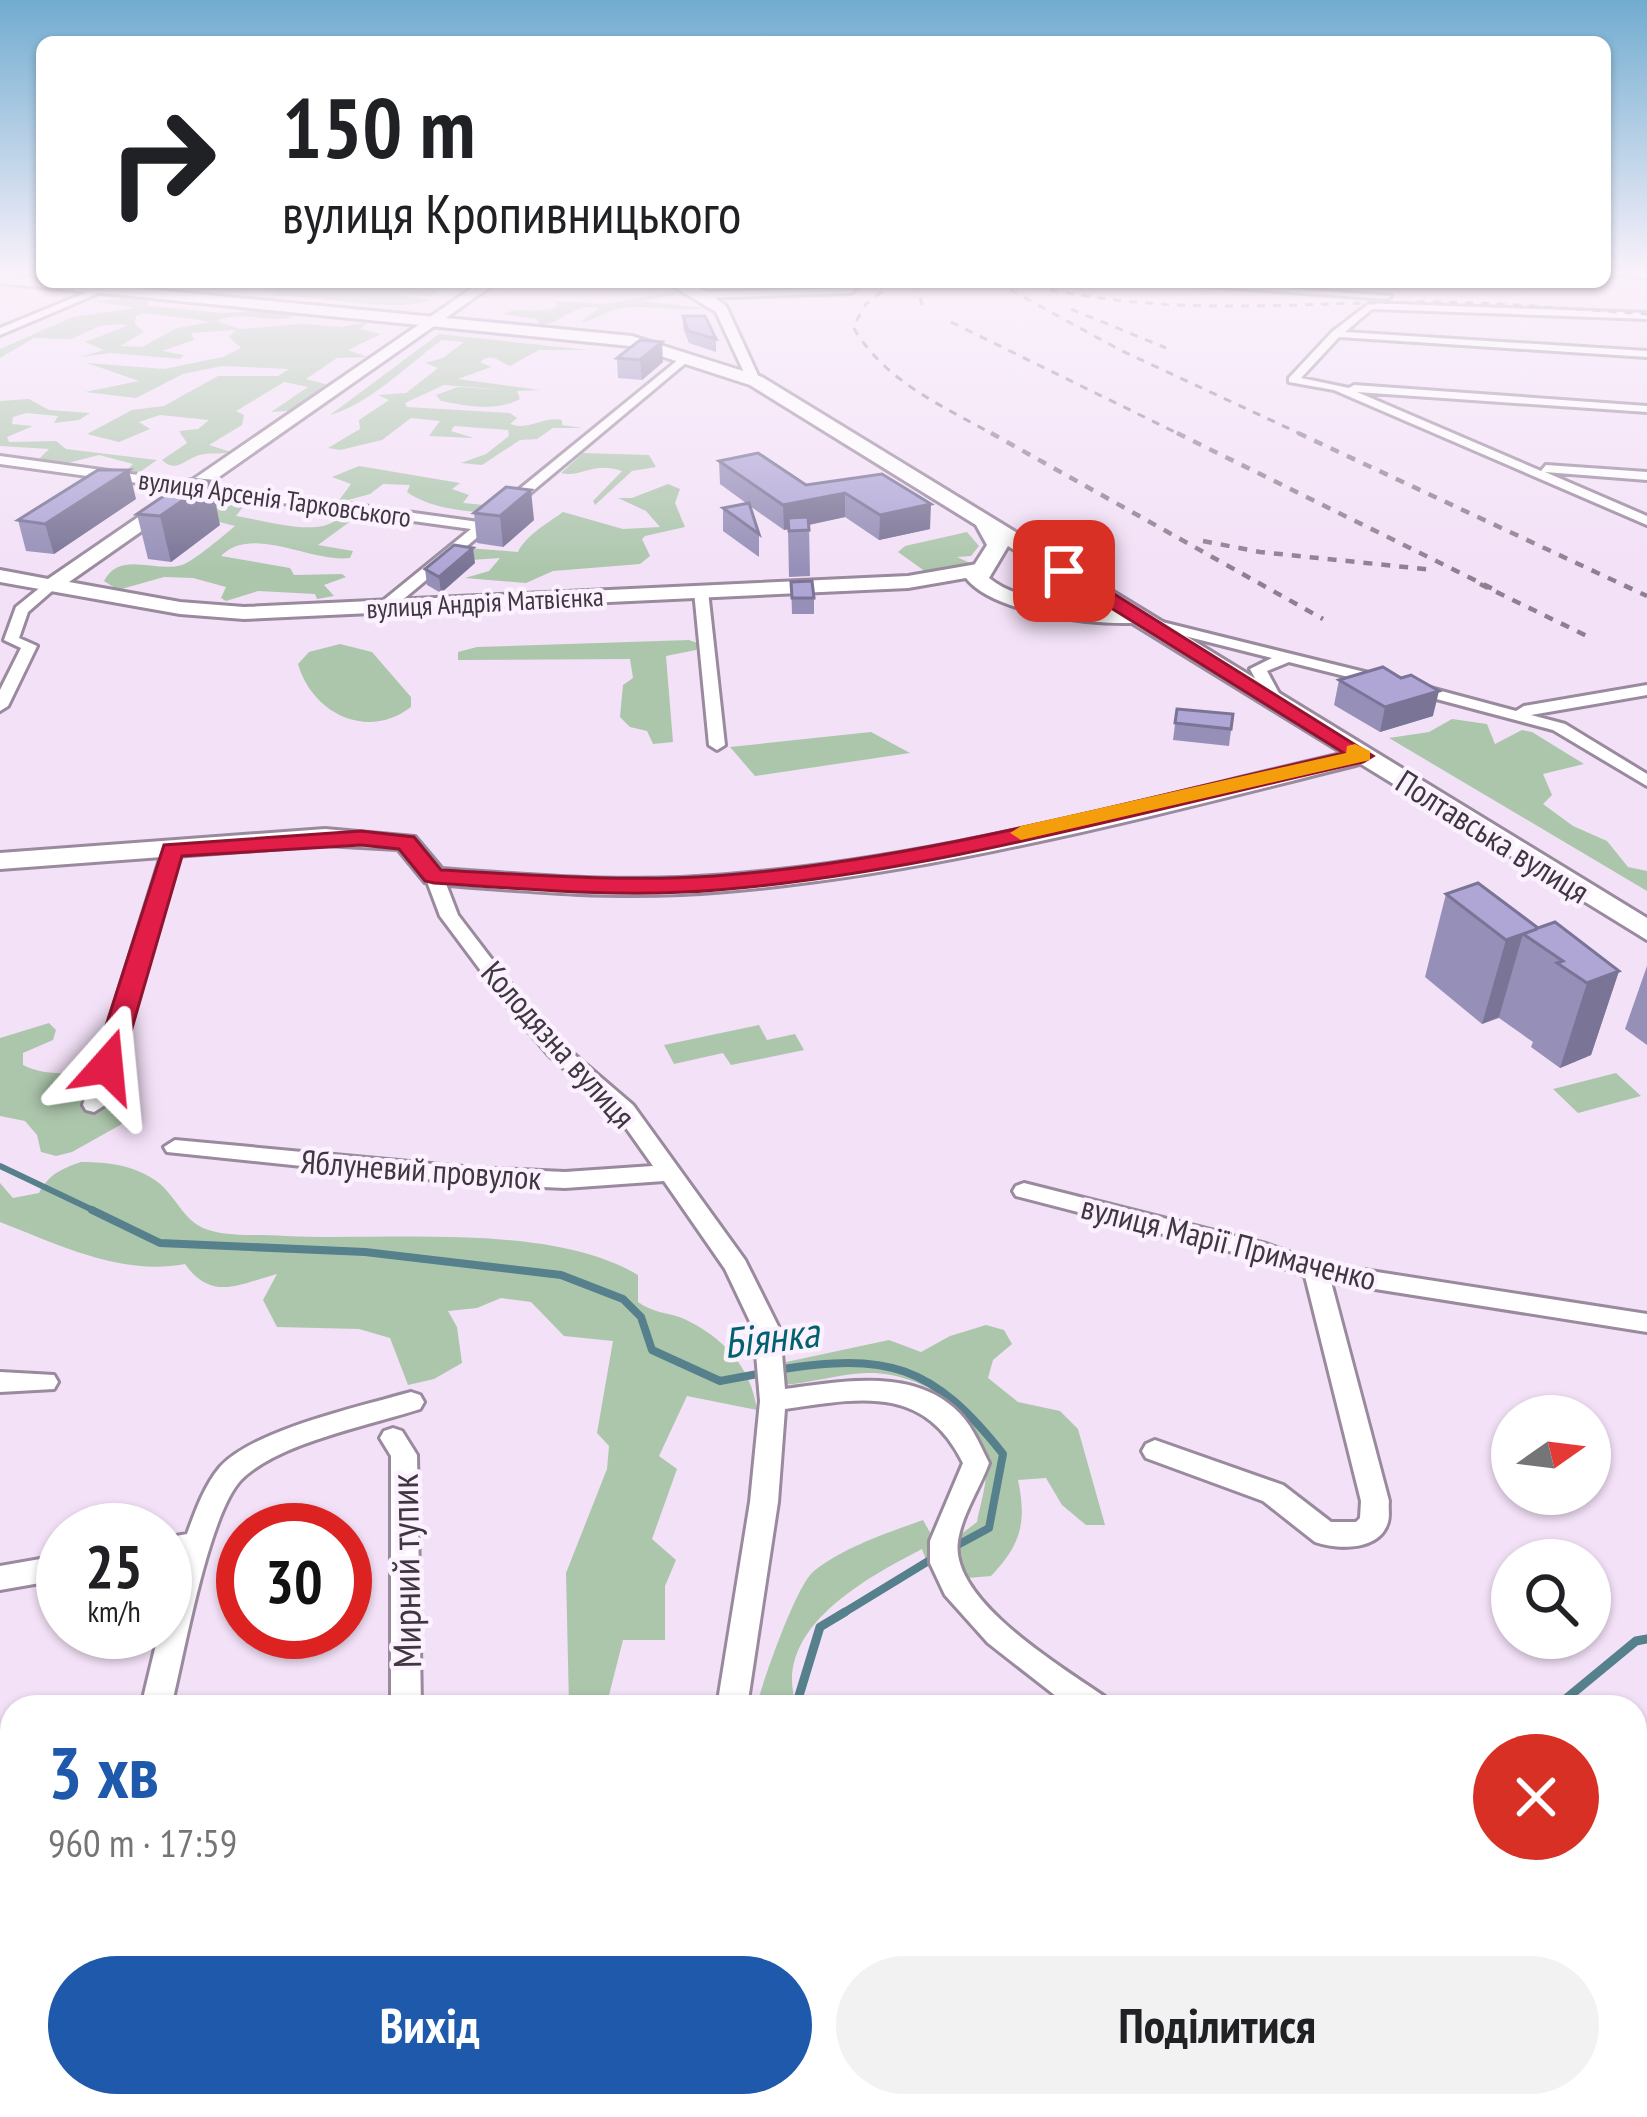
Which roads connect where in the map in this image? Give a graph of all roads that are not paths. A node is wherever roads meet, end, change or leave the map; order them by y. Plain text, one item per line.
1 (367, 372) edge
2 (375, 372) edge
3 (670, 372) edge
4 (730, 372) edge
5 (752, 372) edge
6 (1301, 372) edge
7 (756, 381) junction
8 (1337, 387) junction
9 (1647, 409) edge
10 (0, 460) edge
11 (1533, 468) junction
12 (1647, 476) edge
13 (193, 488) junction
14 (217, 490) junction
15 (1647, 521) edge
16 (985, 524) junction
17 (478, 526) junction
18 (983, 569) junction
19 (1064, 571) junction
20 (0, 576) edge
21 (908, 582) junction
22 (64, 587) junction
23 (701, 591) junction
24 (1009, 598) junction
25 (388, 608) junction
26 (1158, 625) junction
27 (1296, 660) junction
28 (1647, 690) edge
29 (1273, 697) junction
30 (0, 706) edge
31 (1512, 712) junction
32 (717, 745) dead end
33 (1363, 756) junction
34 (1647, 781) edge
35 (172, 850) junction
36 (0, 861) edge
37 (434, 876) junction
38 (1647, 931) edge
39 (94, 1105) dead end
40 (176, 1147) dead end
41 (667, 1173) junction
42 (1024, 1191) dead end
43 (1316, 1271) junction
44 (1647, 1323) edge
45 (0, 1382) edge
46 (45, 1382) dead end
47 (772, 1396) junction
48 (411, 1402) dead end
49 (393, 1438) dead end
50 (1155, 1451) dead end
51 (200, 1544) junction
52 (192, 1545) edge
53 (36, 1572) edge
54 (0, 1578) edge
55 (159, 1695) edge
56 (406, 1695) edge
57 (735, 1695) edge
58 (1078, 1695) edge

1 - 13 street
2 - 14 street
3 - 17 street
4 - 7 main road, Полтавська вулиця
5 - 7 street
6 - 8 street
7 - 16 main road, Полтавська вулиця
8 - 9 street
8 - 11 street
10 - 13 street, вулиця Арсенія Тарковського
11 - 12 street
11 - 15 street
13 - 14 street, вулиця Арсенія Тарковського
13 - 22 street
14 - 17 street, вулиця Арсенія Тарковського
14 - 22 street
16 - 18 main road
16 - 19 main road, Полтавська вулиця
17 - 25 street
18 - 19 main road
18 - 21 street
18 - 24 main road
19 - 24 main road
19 - 26 main road, Полтавська вулиця
20 - 22 street, вулиця Андрія Матвієнка
21 - 23 street, вулиця Андрія Матвієнка
21 - 24 street
22 - 25 street, вулиця Андрія Матвієнка
22 - 30 street
23 - 25 street, вулиця Андрія Матвієнка
23 - 32 street
24 - 26 main road
26 - 27 street
26 - 29 main road, Полтавська вулиця
27 - 29 street
27 - 31 street
28 - 31 street
29 - 33 main road, Полтавська вулиця
31 - 34 street
33 - 37 street
33 - 38 main road, Полтавська вулиця
35 - 36 street
35 - 37 street
35 - 39 street
37 - 41 street, Колодязна вулиця
40 - 41 street, Яблуневий провулок
41 - 47 street, Колодязна вулиця
42 - 43 street, вулиця Марії Примаченко
43 - 44 street, вулиця Марії Примаченко
43 - 50 street
45 - 46 street
47 - 57 street, Колодязна вулиця
47 - 58 street
48 - 51 street
49 - 56 street, Мирний тупик
51 - 52 street
51 - 55 street
53 - 54 street

